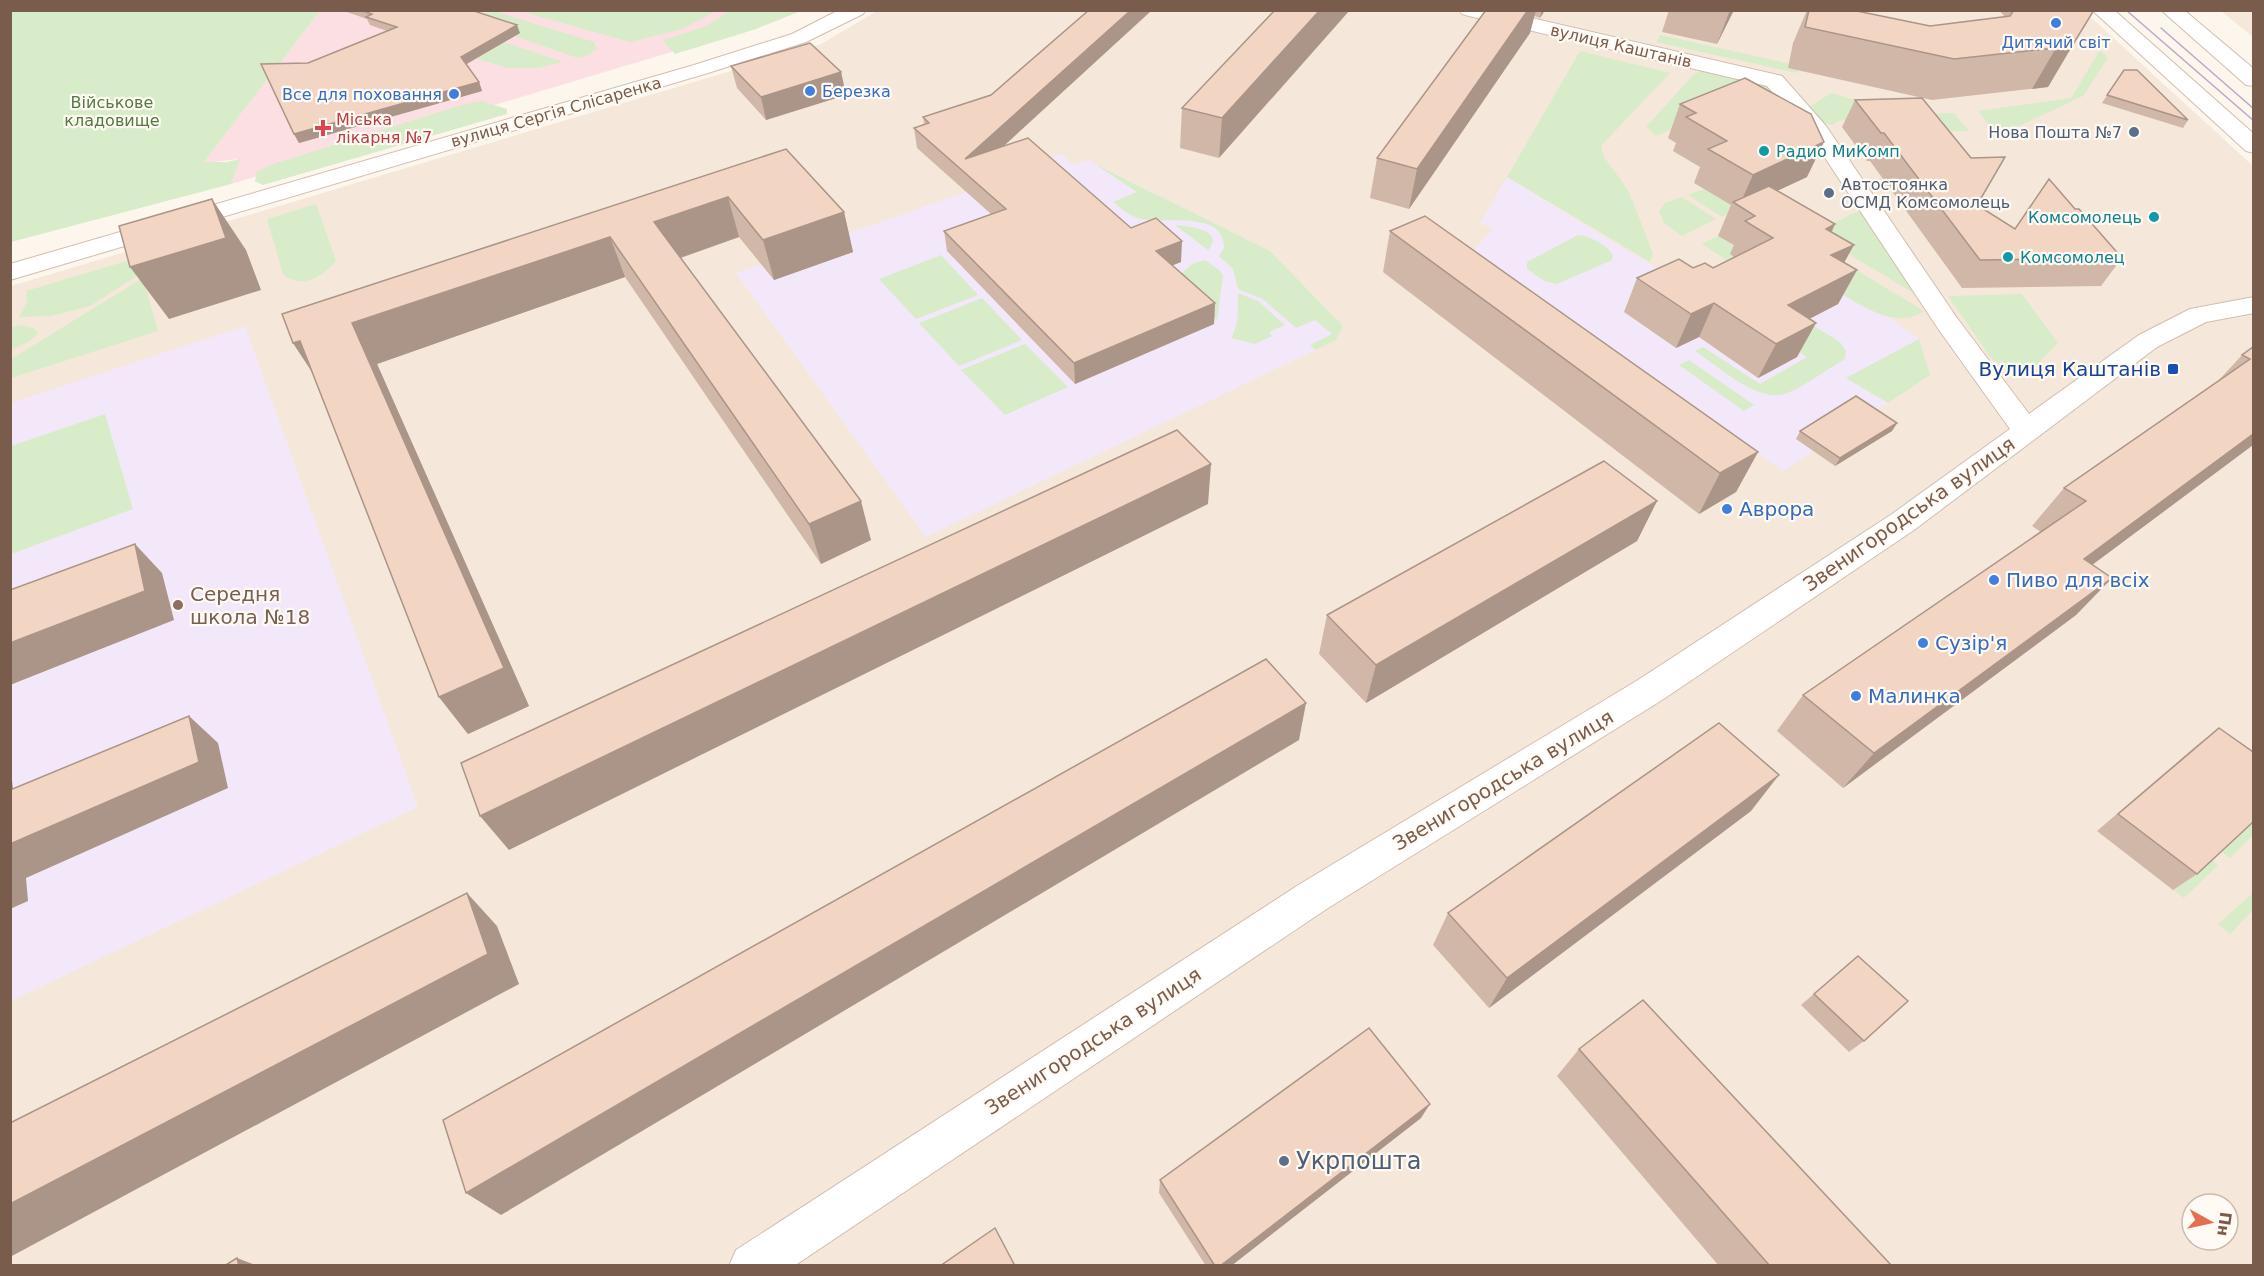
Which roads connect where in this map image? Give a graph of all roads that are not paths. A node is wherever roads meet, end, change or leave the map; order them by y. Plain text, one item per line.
1 (856, 10) edge
2 (1469, 10) edge
3 (2102, 10) edge
4 (2170, 10) edge
5 (2253, 80) edge
6 (2243, 126) edge
7 (2253, 146) edge
8 (10, 272) edge
9 (2253, 305) edge
10 (2027, 432) junction
11 (752, 1266) edge

1 - 8 street, вулиця Сергія Слісаренка
2 - 10 street, вулиця Каштанів
3 - 6 street
4 - 5 street
6 - 7 street
9 - 10 street, Звенигородська вулиця
10 - 11 street, Звенигородська вулиця

